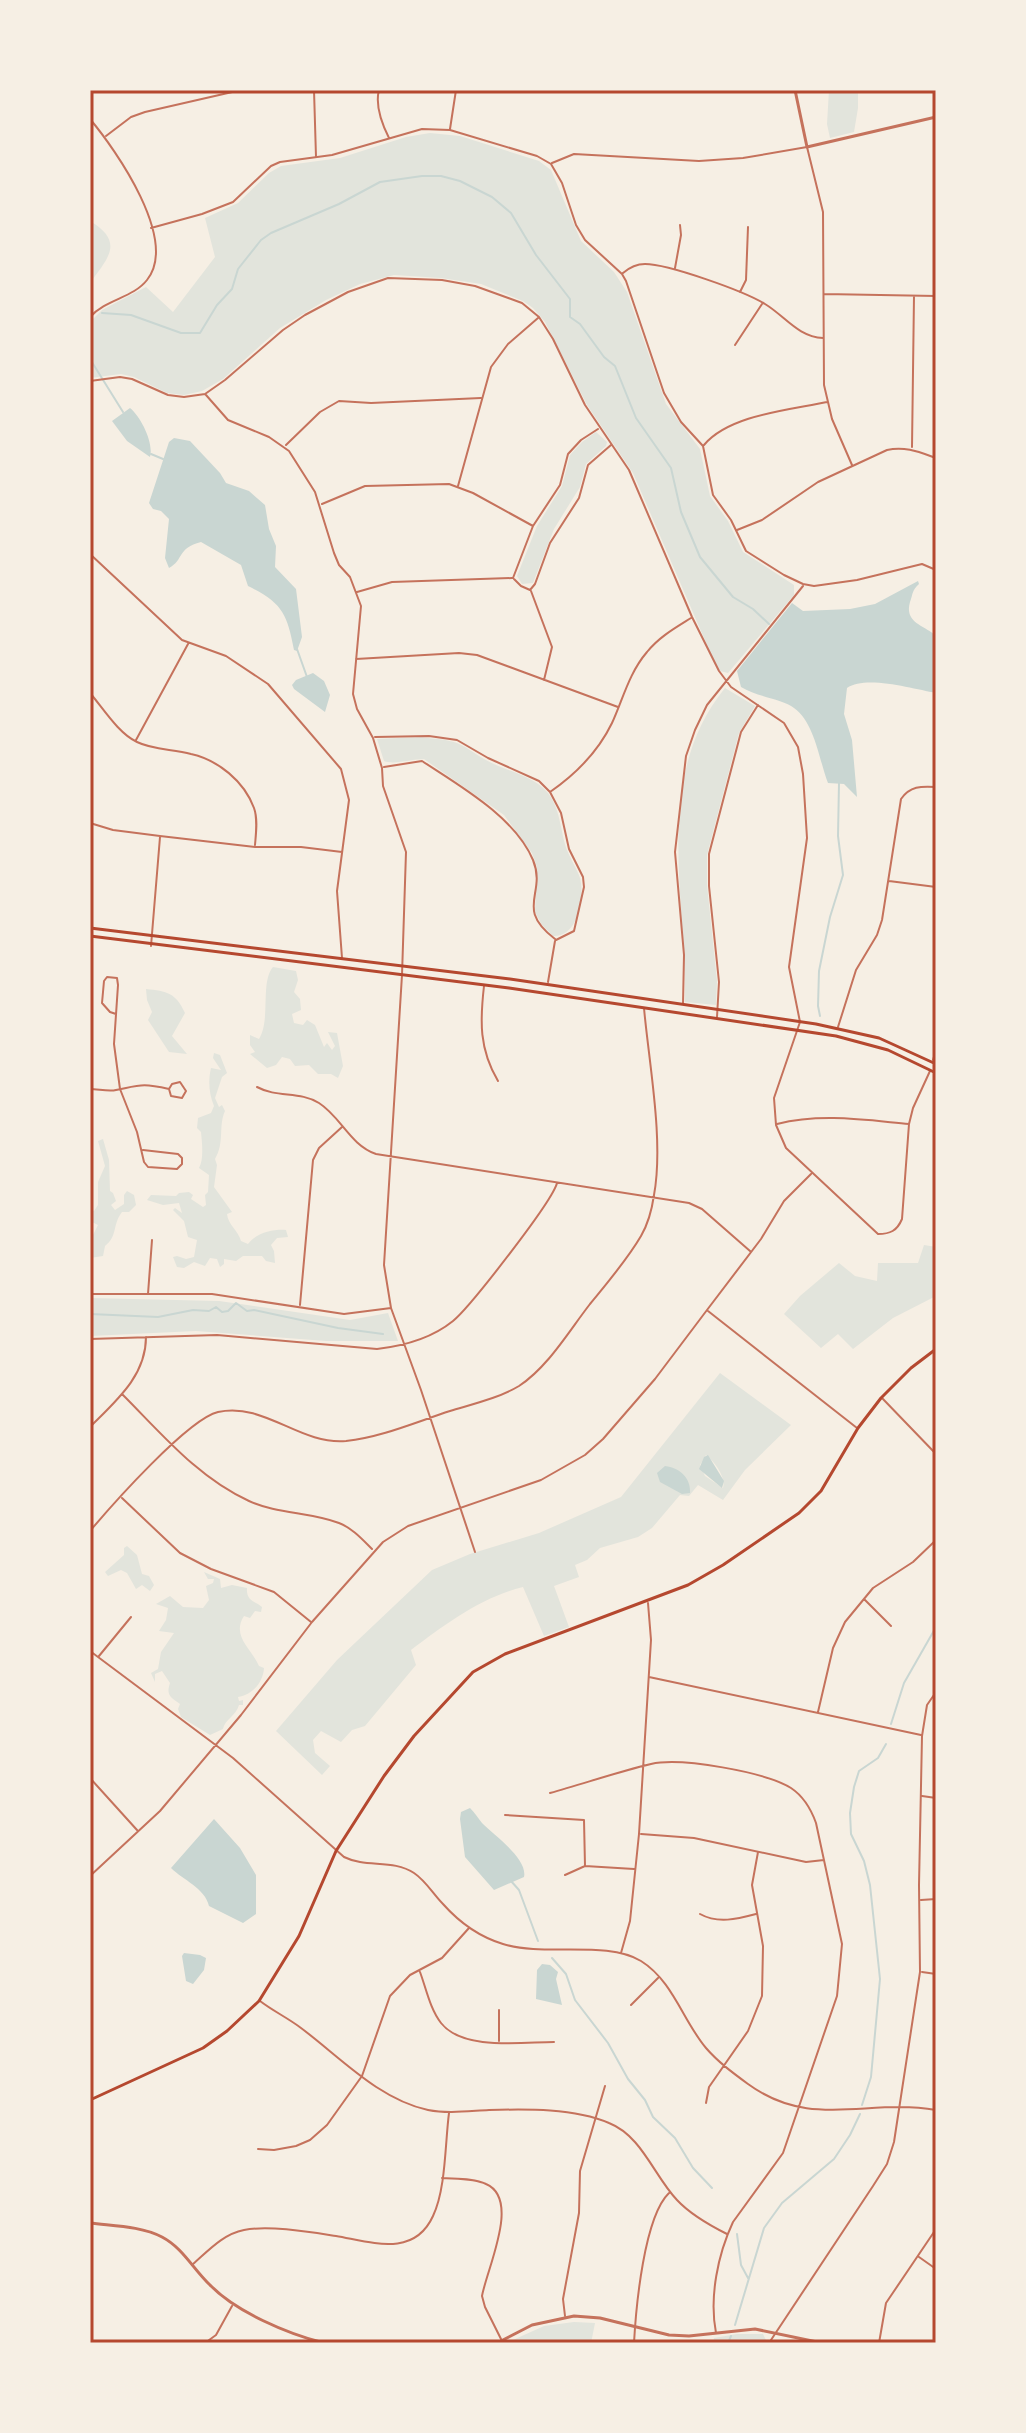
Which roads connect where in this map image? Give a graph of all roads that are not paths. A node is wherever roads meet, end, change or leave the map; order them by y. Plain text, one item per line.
1 (241, 90) edge
2 (314, 90) edge
3 (379, 90) edge
4 (456, 90) edge
5 (795, 90) edge
6 (936, 117) edge
7 (90, 119) edge
8 (450, 130) junction
9 (105, 137) junction
10 (389, 138) junction
11 (807, 147) junction
12 (316, 157) junction
13 (551, 164) junction
14 (680, 225) dead end
15 (748, 227) dead end
16 (151, 228) junction
17 (675, 270) junction
18 (622, 274) junction
19 (740, 292) junction
20 (823, 294) junction
21 (914, 296) junction
22 (936, 296) edge
23 (763, 303) junction
24 (90, 317) edge
25 (539, 317) junction
26 (823, 338) junction
27 (735, 345) dead end
28 (90, 381) edge
29 (205, 394) junction
30 (481, 398) junction
31 (827, 402) junction
32 (599, 428) junction
33 (285, 445) junction
34 (611, 445) junction
35 (703, 446) junction
36 (912, 449) junction
37 (936, 458) edge
38 (852, 465) junction
39 (458, 486) junction
40 (320, 505) junction
41 (533, 526) junction
42 (736, 530) junction
43 (90, 554) edge
44 (936, 570) edge
45 (513, 578) junction
46 (803, 584) junction
47 (530, 590) junction
48 (357, 592) junction
49 (692, 617) junction
50 (188, 643) junction
51 (355, 659) junction
52 (544, 680) junction
53 (726, 681) junction
54 (90, 693) edge
55 (758, 704) junction
56 (618, 707) junction
57 (373, 738) junction
58 (135, 742) junction
59 (382, 768) junction
60 (936, 787) edge
61 (550, 792) junction
62 (90, 823) edge
63 (160, 836) junction
64 (255, 847) junction
65 (342, 852) junction
66 (887, 881) junction
67 (936, 887) edge
68 (90, 928) edge
69 (90, 936) edge
70 (152, 937) junction
71 (556, 940) junction
72 (151, 946) junction
73 (342, 960) junction
74 (402, 967) junction
75 (402, 975) junction
76 (484, 985) junction
77 (547, 985) junction
78 (683, 1005) junction
79 (644, 1007) junction
80 (718, 1010) junction
81 (116, 1014) junction
82 (717, 1018) junction
83 (800, 1022) junction
84 (838, 1028) junction
85 (799, 1030) junction
86 (936, 1050) edge
87 (934, 1063) edge
88 (930, 1071) junction
89 (936, 1073) edge
90 (498, 1081) dead end
91 (257, 1087) dead end
92 (90, 1089) edge
93 (120, 1089) junction
94 (169, 1089) junction
95 (909, 1124) junction
96 (776, 1125) junction
97 (342, 1127) junction
98 (143, 1150) junction
99 (388, 1157) junction
100 (812, 1173) junction
101 (557, 1183) junction
102 (654, 1196) junction
103 (152, 1240) dead end
104 (751, 1252) junction
105 (90, 1294) edge
106 (148, 1294) junction
107 (300, 1307) junction
108 (391, 1308) junction
109 (707, 1310) junction
110 (146, 1336) junction
111 (90, 1339) edge
112 (404, 1345) junction
113 (936, 1349) edge
114 (122, 1394) junction
115 (881, 1398) junction
116 (430, 1417) junction
117 (90, 1427) edge
118 (858, 1428) junction
119 (173, 1444) junction
120 (936, 1454) edge
121 (121, 1498) junction
122 (460, 1508) junction
123 (90, 1531) edge
124 (936, 1540) edge
125 (374, 1550) junction
126 (475, 1552) dead end
127 (864, 1598) junction
128 (648, 1602) junction
129 (131, 1617) dead end
130 (312, 1622) junction
131 (891, 1626) dead end
132 (90, 1651) edge
133 (98, 1657) junction
134 (648, 1676) junction
135 (936, 1692) edge
136 (818, 1713) junction
137 (922, 1736) junction
138 (216, 1745) junction
139 (644, 1766) junction
140 (90, 1778) edge
141 (550, 1793) dead end
142 (921, 1796) junction
143 (936, 1798) edge
144 (505, 1815) dead end
145 (139, 1832) junction
146 (639, 1834) junction
147 (336, 1851) junction
148 (758, 1852) junction
149 (825, 1860) junction
150 (585, 1866) junction
151 (635, 1869) junction
152 (565, 1875) dead end
153 (90, 1876) edge
154 (936, 1899) edge
155 (920, 1901) junction
156 (700, 1914) dead end
157 (757, 1914) junction
158 (469, 1928) junction
159 (621, 1953) junction
160 (419, 1971) junction
161 (920, 1972) junction
162 (936, 1974) edge
163 (658, 1977) junction
164 (259, 2001) junction
165 (631, 2005) dead end
166 (499, 2010) dead end
167 (499, 2042) junction
168 (554, 2042) dead end
169 (725, 2065) junction
170 (362, 2076) junction
171 (605, 2086) dead end
172 (90, 2100) edge
173 (706, 2103) dead end
174 (899, 2107) junction
175 (799, 2109) junction
176 (936, 2110) edge
177 (449, 2112) junction
178 (596, 2118) junction
179 (258, 2149) dead end
180 (442, 2178) junction
181 (670, 2192) junction
182 (90, 2223) edge
183 (936, 2229) edge
184 (727, 2234) junction
185 (918, 2256) junction
186 (193, 2264) junction
187 (936, 2269) edge
188 (234, 2303) junction
189 (565, 2317) junction
190 (635, 2327) junction
191 (776, 2332) junction
192 (716, 2333) junction
193 (90, 2342) edge
194 (500, 2342) edge
195 (98, 2343) edge
196 (205, 2343) edge
197 (324, 2343) edge
198 (634, 2343) edge
199 (769, 2343) edge
200 (822, 2343) edge
201 (879, 2343) edge

1 - 9 street
2 - 12 street
3 - 10 street
4 - 8 street
5 - 11 street
6 - 11 street
7 - 9 street
8 - 10 street
8 - 13 street
9 - 16 street
10 - 12 street
11 - 13 street
11 - 20 street
12 - 16 street
13 - 18 street
14 - 17 street
15 - 19 street
16 - 24 street
17 - 18 street
17 - 19 street
18 - 35 street
19 - 23 street
20 - 21 street
20 - 26 street
21 - 22 street
21 - 36 street
23 - 26 street
23 - 27 street
25 - 29 street
25 - 30 street
25 - 32 street
26 - 31 street
28 - 29 street
29 - 33 street
30 - 33 street
30 - 39 street
31 - 35 street
31 - 38 street
32 - 34 street
32 - 41 street
33 - 40 street
34 - 47 street
34 - 49 street
35 - 42 street
36 - 37 street
36 - 38 street
38 - 42 street
39 - 40 street
39 - 41 street
40 - 48 street
41 - 45 street
42 - 46 street
43 - 50 street
44 - 46 street
45 - 47 street
45 - 48 street
46 - 53 street
47 - 52 street
48 - 51 street
49 - 53 street
49 - 56 street
50 - 58 street
50 - 65 street
51 - 52 street
51 - 57 street
52 - 56 street
53 - 55 street
53 - 78 street
54 - 58 street
55 - 80 street
55 - 83 street
56 - 61 street
57 - 59 street
57 - 61 street
58 - 64 street
59 - 71 street
59 - 74 street
60 - 66 street
61 - 71 street
62 - 63 street
63 - 64 street
63 - 70 street
64 - 65 street
65 - 73 street
66 - 67 street
66 - 84 street
68 - 70 main road
69 - 72 main road
70 - 72 street
70 - 73 main road
71 - 77 street
72 - 75 main road
73 - 74 main road
74 - 75 street
74 - 77 main road
75 - 76 main road
75 - 99 street
76 - 79 main road
76 - 90 street
77 - 78 main road
78 - 80 main road
79 - 82 main road
79 - 102 street
80 - 82 street
80 - 83 main road
81 - 81 street
81 - 93 street
82 - 85 main road
83 - 84 main road
83 - 85 street
84 - 87 main road
85 - 88 main road
85 - 96 street
86 - 87 street
88 - 89 main road
88 - 95 street
91 - 97 street
92 - 93 street
93 - 94 street
93 - 98 street
94 - 94 street
95 - 96 street
95 - 100 street
96 - 100 street
97 - 99 street
97 - 107 street
98 - 98 street
99 - 101 street
99 - 108 street
100 - 104 street
101 - 102 street
101 - 112 street
102 - 104 street
102 - 116 street
103 - 106 street
104 - 109 street
105 - 106 street
106 - 107 street
107 - 108 street
108 - 112 street
109 - 118 street
109 - 122 street
110 - 111 street
110 - 112 street
110 - 114 street
112 - 116 street
113 - 115 main road
114 - 117 street
114 - 119 street
115 - 118 main road
115 - 120 street
116 - 119 street
116 - 122 street
118 - 128 main road
119 - 121 street
119 - 125 street
121 - 123 street
121 - 130 street
122 - 125 street
122 - 126 street
124 - 127 street
125 - 130 street
127 - 131 street
127 - 136 street
128 - 134 street
128 - 147 main road
129 - 133 street
130 - 138 street
132 - 133 street
133 - 138 street
134 - 136 street
134 - 139 street
135 - 137 street
136 - 137 street
137 - 142 street
138 - 145 street
138 - 147 street
139 - 141 street
139 - 146 street
139 - 149 street
140 - 145 street
142 - 143 street
142 - 155 street
144 - 150 street
145 - 153 street
146 - 148 street
146 - 151 street
147 - 158 street
147 - 164 main road
148 - 149 street
148 - 157 street
149 - 175 street
150 - 151 street
150 - 152 street
151 - 159 street
154 - 155 street
155 - 161 street
156 - 157 street
157 - 169 street
158 - 159 street
158 - 160 street
159 - 163 street
160 - 167 street
160 - 170 street
161 - 162 street
161 - 174 street
163 - 165 street
163 - 169 street
164 - 170 street
164 - 172 main road
166 - 167 street
167 - 168 street
169 - 173 street
169 - 175 street
170 - 177 street
170 - 179 street
171 - 178 street
174 - 175 street
174 - 176 street
174 - 191 street
175 - 184 street
177 - 178 street
177 - 180 street
178 - 181 street
178 - 189 street
180 - 186 street
180 - 194 street
181 - 184 street
181 - 190 street
182 - 186 street
183 - 185 street
184 - 192 street
185 - 187 street
185 - 201 street
186 - 188 street
188 - 196 street
188 - 197 street
189 - 190 street
189 - 194 street
190 - 192 street
190 - 198 street
191 - 192 street
191 - 199 street
191 - 200 street
193 - 195 street

